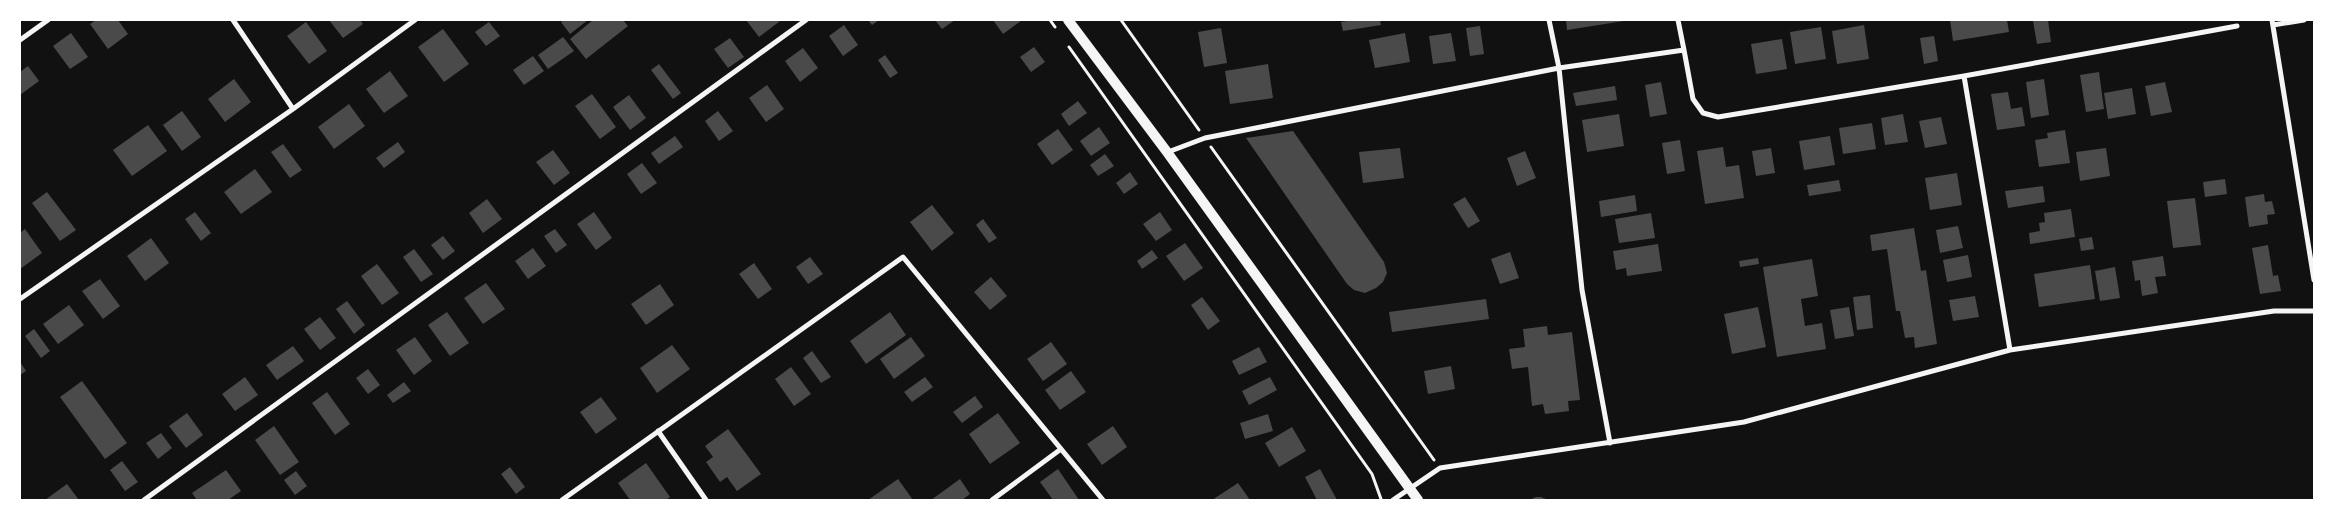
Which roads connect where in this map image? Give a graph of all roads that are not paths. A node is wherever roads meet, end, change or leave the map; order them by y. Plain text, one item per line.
1 (48, 20) edge
2 (233, 20) edge
3 (415, 20) edge
4 (806, 20) edge
5 (1068, 20) edge
6 (1549, 20) edge
7 (1678, 20) edge
8 (2304, 20) edge
9 (2273, 23) edge
10 (2237, 26) dead end
11 (20, 40) edge
12 (1684, 50) junction
13 (1559, 68) junction
14 (1964, 76) junction
15 (293, 109) junction
16 (1167, 152) junction
17 (2314, 280) edge
18 (20, 299) edge
19 (2314, 311) edge
20 (2010, 350) junction
21 (658, 431) junction
22 (1610, 443) junction
23 (1061, 449) junction
24 (1410, 488) junction
25 (144, 500) edge
26 (562, 500) edge
27 (706, 500) edge
28 (992, 500) edge
29 (1103, 500) edge
30 (1393, 500) edge
31 (1418, 500) edge

1 - 11 street
2 - 15 street
3 - 15 street
4 - 25 street
5 - 16 main road
6 - 13 street
7 - 12 street
8 - 9 street
9 - 17 street
10 - 14 street
12 - 13 street
12 - 14 street
13 - 16 street
13 - 22 street
14 - 20 street
15 - 18 street
16 - 24 main road
19 - 20 street
20 - 22 street
21 - 23 street
21 - 26 street
21 - 27 street
22 - 24 street
23 - 28 street
23 - 29 street
24 - 30 street
24 - 31 main road

